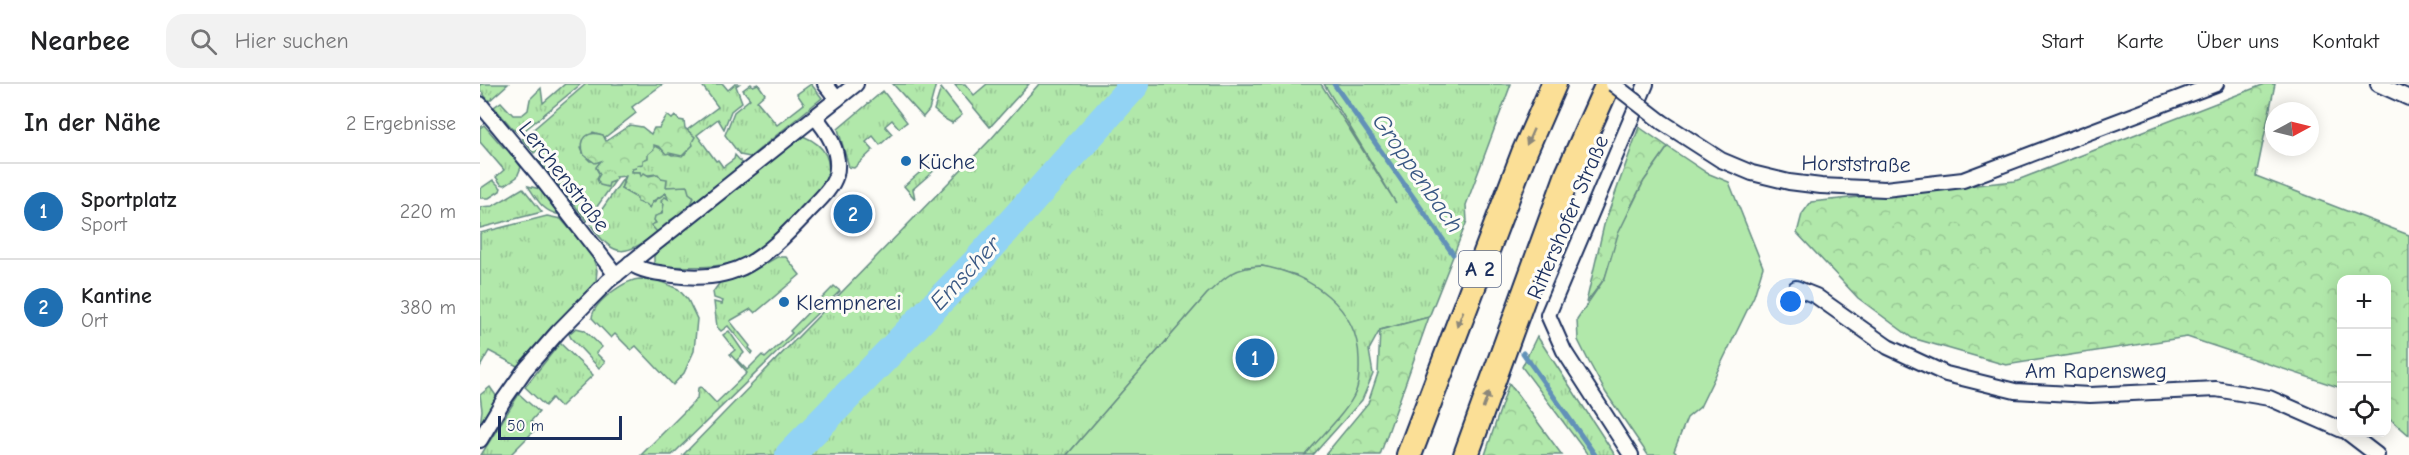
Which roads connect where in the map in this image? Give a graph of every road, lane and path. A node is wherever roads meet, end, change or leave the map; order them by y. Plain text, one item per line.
1 (825, 84) edge
2 (856, 84) edge
3 (1554, 84) edge
4 (1608, 84) edge
5 (1613, 84) edge
6 (1646, 84) edge
7 (2216, 84) edge
8 (2378, 84) edge
9 (2409, 98) edge
10 (837, 99) junction
11 (480, 104) edge
12 (815, 117) junction
13 (630, 263) junction
14 (616, 275) junction
15 (1796, 288) dead end
16 (2337, 428) edge
17 (2354, 437) edge
18 (480, 440) edge
19 (1409, 455) edge
20 (1466, 455) edge
21 (1630, 455) edge
22 (2377, 455) edge

1 - 10 street
2 - 10 street
3 -> 19 highway, A 2
20 -> 4 highway, A 2
5 - 7 street, Horststraße, bridge
6 - 21 street, Rittershofer Straße
8 - 9 street
10 - 12 street
11 - 14 street, Lerchenstraße
12 - 13 street
12 - 13 street
13 - 14 street
14 - 18 street
15 - 16 street, Am Rapensweg
17 - 22 street

